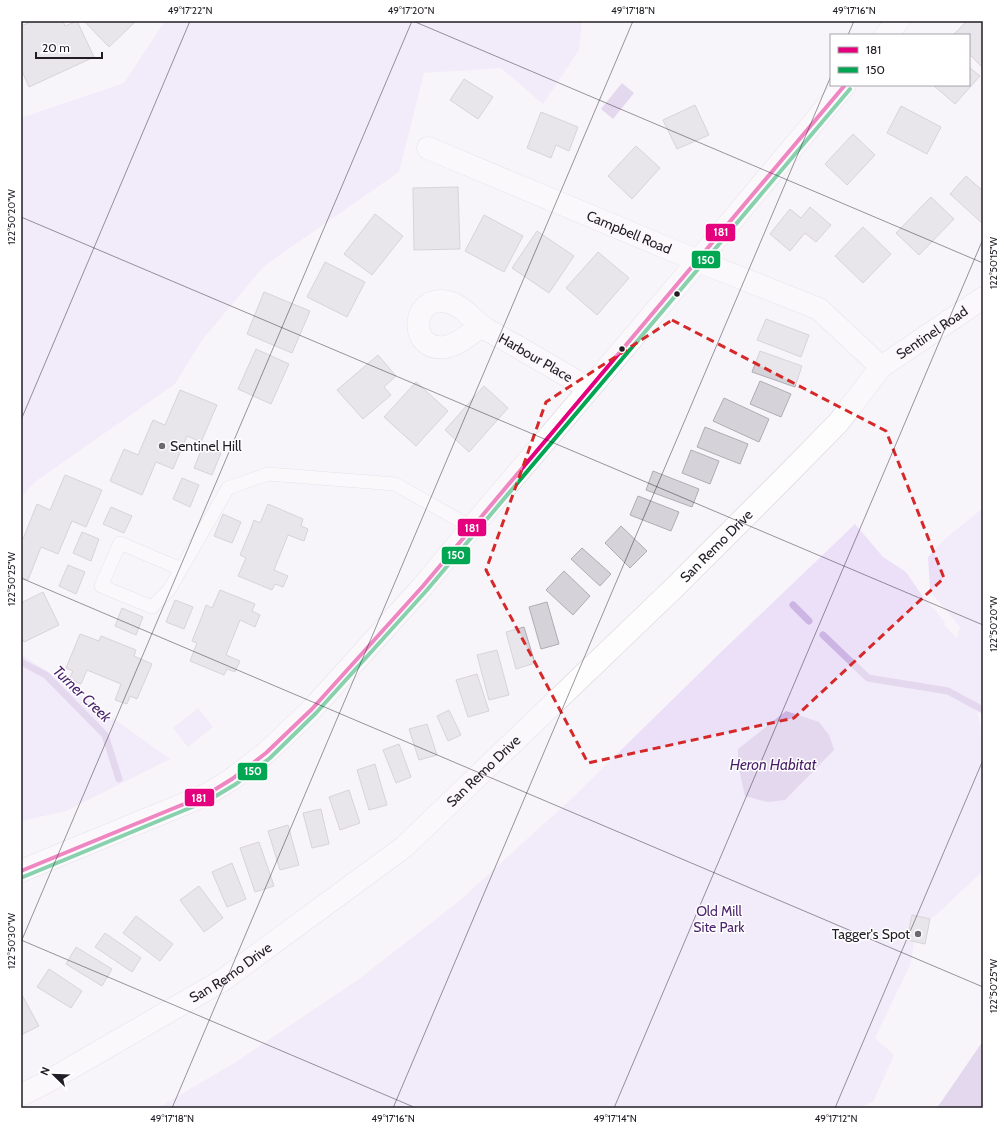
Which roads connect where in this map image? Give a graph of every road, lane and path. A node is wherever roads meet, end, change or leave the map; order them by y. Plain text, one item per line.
1 (898, 21) edge
2 (887, 34) edge
3 (844, 86) edge
4 (428, 148) dead end
5 (698, 261) junction
6 (983, 298) edge
7 (482, 326) dead end
8 (881, 367) junction
9 (589, 389) junction
10 (471, 527) junction
11 (181, 569) junction
12 (21, 870) edge
13 (21, 1095) edge

1 - 2 street
3 - 5 street
4 - 5 street, Campbell Road
5 - 8 street, Campbell Road
5 - 9 street
6 - 8 street, Sentinel Road
7 - 9 street, Harbour Place
8 - 13 street, San Remo Drive
9 - 10 street
10 - 11 lane
10 - 12 street
11 - 11 lane

